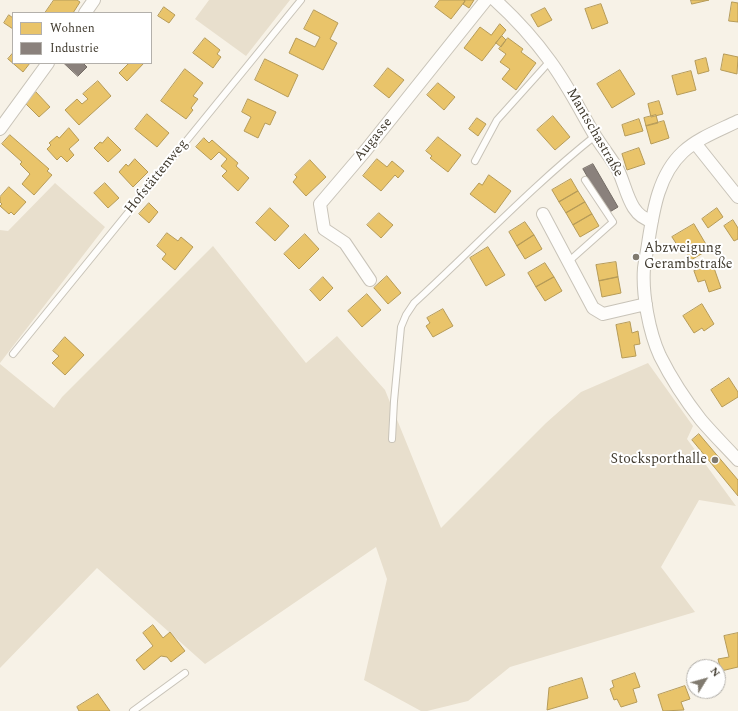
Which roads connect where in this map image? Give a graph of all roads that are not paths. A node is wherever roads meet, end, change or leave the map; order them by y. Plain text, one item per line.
1 (94, 0) edge
2 (302, 0) edge
3 (486, 0) edge
4 (499, 2) edge
5 (86, 12) edge
6 (550, 61) junction
7 (47, 64) edge
8 (738, 121) edge
9 (0, 129) edge
10 (595, 136) junction
11 (695, 143) junction
12 (475, 161) dead end
13 (585, 180) dead end
14 (738, 197) edge
15 (543, 214) dead end
16 (652, 221) junction
17 (568, 262) junction
18 (370, 280) dead end
19 (646, 304) junction
20 (13, 354) dead end
21 (392, 439) dead end
22 (738, 460) edge
23 (185, 673) dead end
24 (133, 711) edge

1 - 5 street
2 - 20 lane, Hofstättenweg
3 - 18 street, Augasse
4 - 6 street, Mantschastraße
6 - 10 street, Mantschastraße
6 - 12 lane
7 - 9 street
8 - 11 street
10 - 16 street, Mantschastraße
10 - 21 lane
11 - 14 street
11 - 16 street
13 - 17 lane
15 - 17 street
16 - 19 street
17 - 19 street
19 - 22 street
23 - 24 lane

